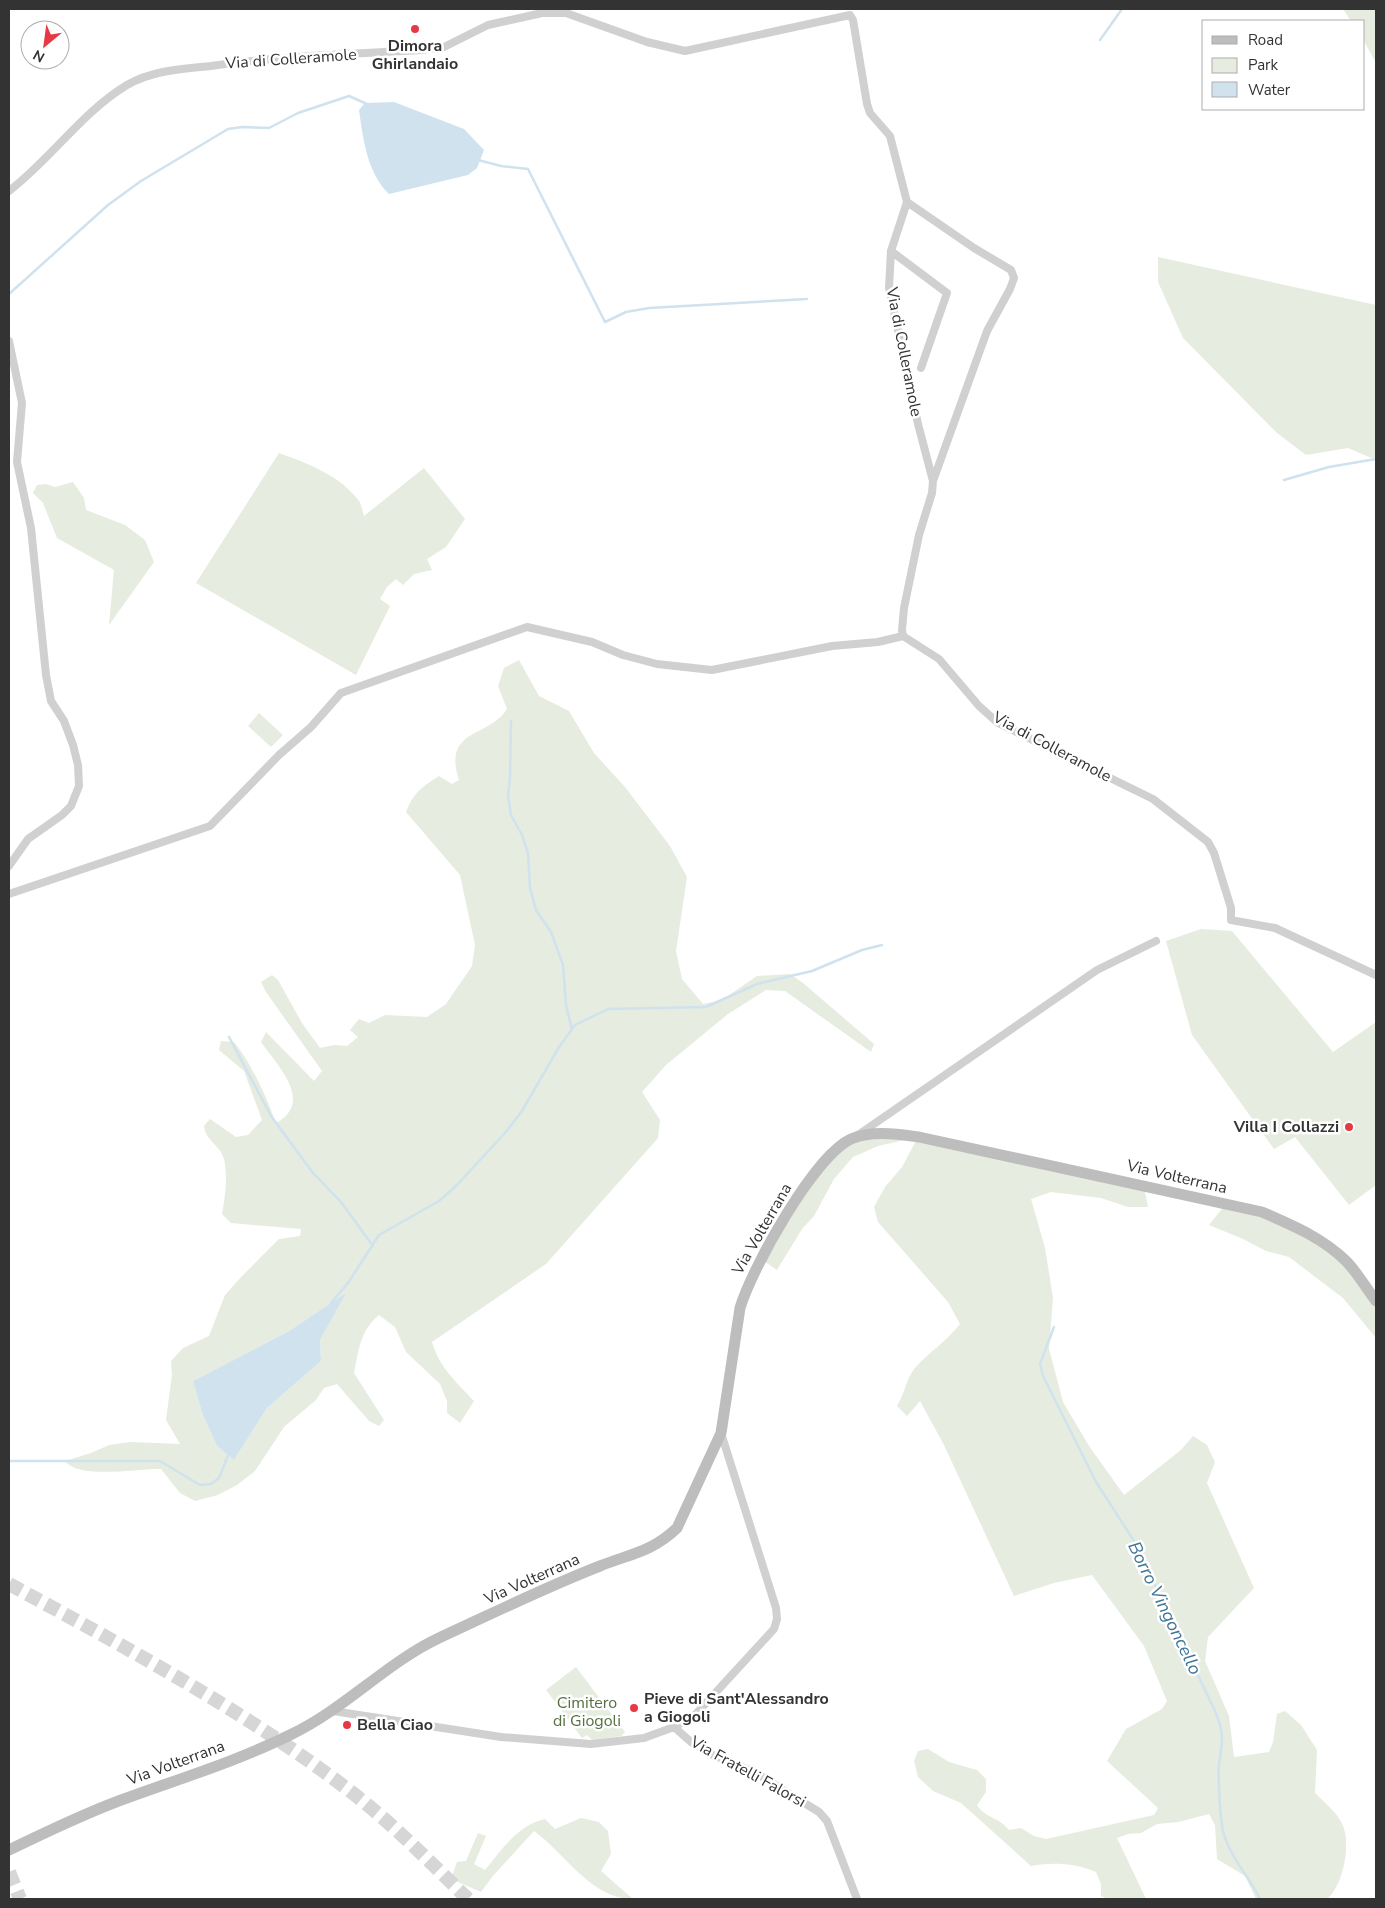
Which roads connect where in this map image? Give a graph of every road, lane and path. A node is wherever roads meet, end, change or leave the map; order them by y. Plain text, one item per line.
1 (851, 12) edge
2 (9, 191) edge
3 (908, 202) junction
4 (891, 250) junction
5 (9, 341) edge
6 (921, 368) dead end
7 (933, 482) junction
8 (904, 636) junction
9 (9, 866) edge
10 (9, 894) edge
11 (1156, 940) dead end
12 (1376, 975) edge
13 (852, 1139) junction
14 (1376, 1301) edge
15 (721, 1433) junction
16 (333, 1711) junction
17 (674, 1727) junction
18 (9, 1850) edge
19 (857, 1899) edge

1 - 2 street, Via di Colleramole
1 - 3 street, Via di Colleramole
3 - 4 street, Via di Colleramole
3 - 7 street
4 - 6 street
4 - 7 street, Via di Colleramole
5 - 9 street
7 - 8 street, Via di Colleramole
8 - 10 street
8 - 12 street, Via di Colleramole
11 - 13 street, Via Volterrana
13 - 14 main road, Via Volterrana
13 - 15 main road, Via Volterrana
15 - 16 main road, Via Volterrana
15 - 17 street
16 - 17 street
16 - 18 main road, Via Volterrana
17 - 19 street, Via Fratelli Falorsi

